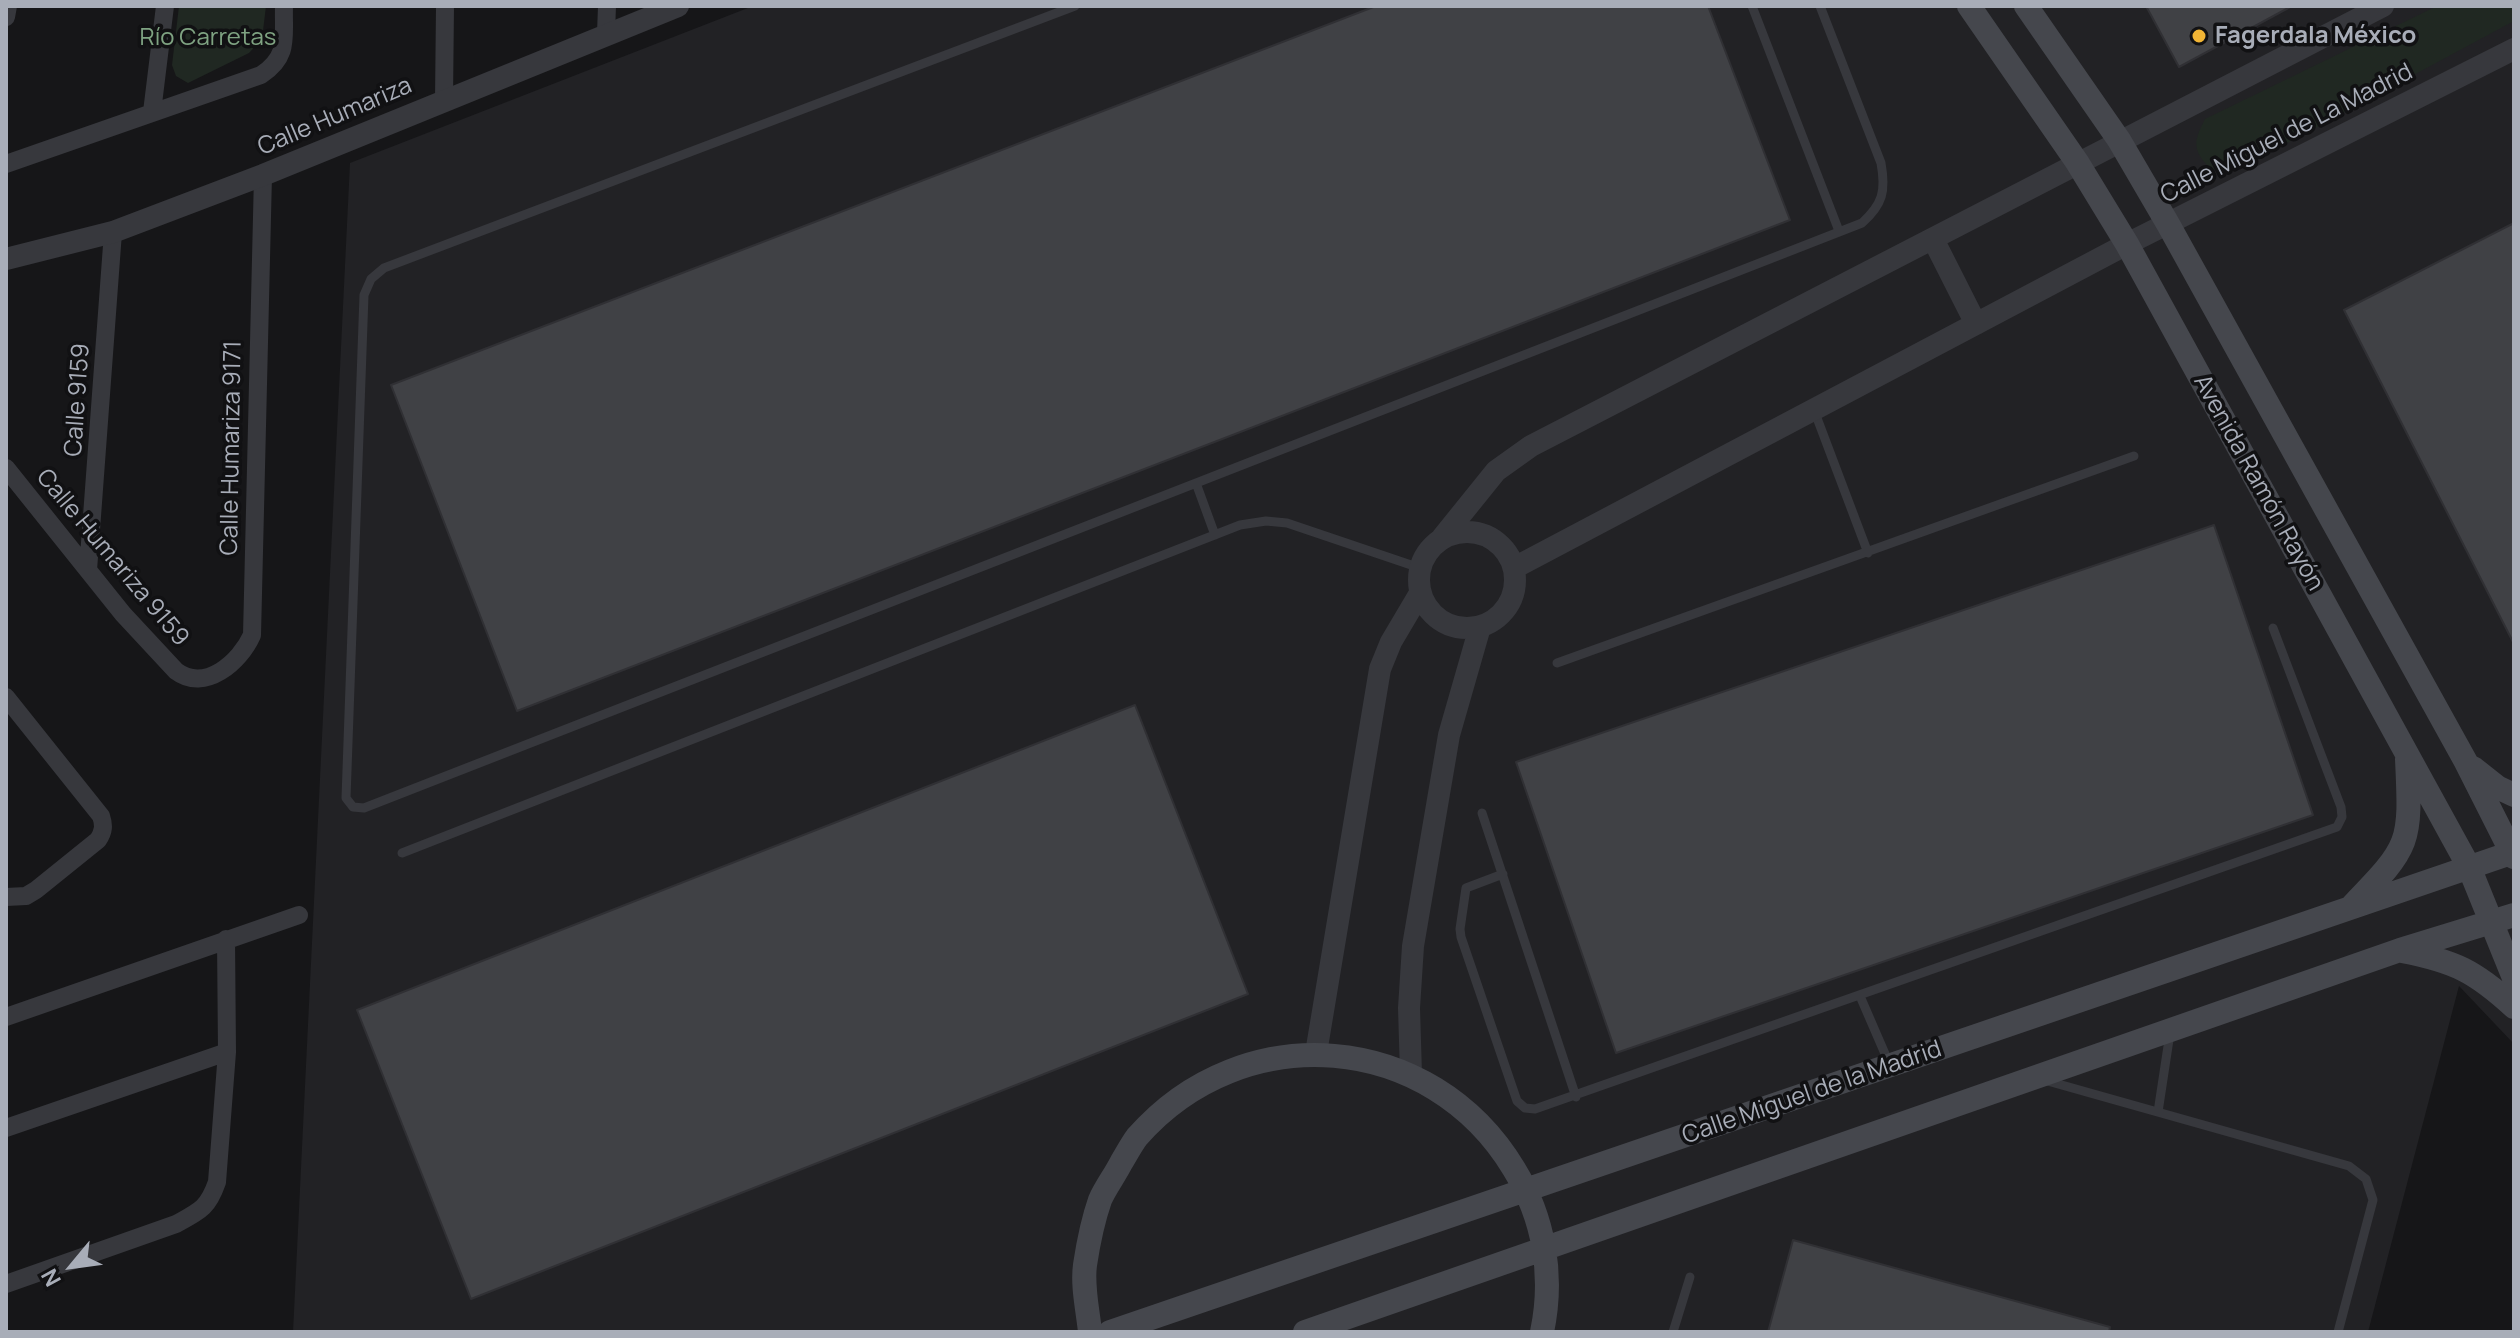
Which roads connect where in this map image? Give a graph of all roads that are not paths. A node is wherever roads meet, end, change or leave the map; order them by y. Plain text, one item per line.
1 (8, 6) edge
2 (165, 6) edge
3 (284, 6) edge
4 (445, 6) edge
5 (607, 6) edge
6 (678, 6) edge
7 (1075, 6) edge
8 (1752, 6) edge
9 (1820, 6) edge
10 (1969, 6) edge
11 (2026, 6) edge
12 (2383, 6) edge
13 (6, 17) edge
14 (606, 33) junction
15 (2514, 49) edge
16 (444, 100) junction
17 (152, 112) junction
18 (2119, 140) junction
19 (2077, 162) junction
20 (6, 164) edge
21 (263, 175) junction
22 (2168, 224) junction
23 (1839, 231) junction
24 (113, 232) junction
25 (1933, 239) junction
26 (2127, 244) junction
27 (6, 259) edge
28 (1976, 324) junction
29 (1814, 409) junction
30 (2134, 456) dead end
31 (6, 468) edge
32 (1196, 483) junction
33 (1215, 535) junction
34 (1442, 538) junction
35 (1868, 553) junction
36 (1420, 568) junction
37 (1514, 568) junction
38 (88, 570) junction
39 (1420, 593) junction
40 (1480, 627) junction
41 (2273, 628) dead end
42 (1557, 663) dead end
43 (184, 677) joint
44 (6, 697) edge
45 (2407, 753) junction
46 (2466, 762) junction
47 (2514, 795) edge
48 (1482, 813) dead end
49 (402, 853) dead end
50 (2513, 854) edge
51 (2469, 867) junction
52 (1503, 874) junction
53 (6, 897) edge
54 (2349, 909) junction
55 (299, 915) dead end
56 (2503, 918) edge
57 (226, 939) junction
58 (2400, 950) junction
59 (2514, 978) edge
60 (1860, 996) junction
61 (2514, 1007) edge
62 (6, 1017) edge
63 (2170, 1030) junction
64 (227, 1052) junction
65 (1316, 1053) junction
66 (1890, 1066) junction
67 (1411, 1074) junction
68 (2033, 1077) junction
69 (1576, 1097) junction
70 (2158, 1112) junction
71 (6, 1128) edge
72 (1527, 1191) junction
73 (1545, 1246) junction
74 (1690, 1277) dead end
75 (6, 1284) edge
76 (1090, 1332) edge
77 (1110, 1332) edge
78 (1305, 1332) edge
79 (1542, 1332) edge
80 (1673, 1332) edge
81 (2338, 1332) edge

1 - 13 street
2 - 17 street
3 - 17 street
4 - 16 street
5 - 14 street
6 - 14 street, Calle Humariza
7 - 32 lane
8 - 23 lane
9 - 23 lane
10 - 19 main road, Avenida Ramón Rayón
11 - 18 main road, Avenida Ramón Rayón
12 - 18 street
14 - 16 street, Calle Humariza
15 - 22 street, Calle Miguel de La Madrid
16 - 21 street, Calle Humariza
17 - 20 street
18 - 19 street
18 - 22 main road, Avenida Ramón Rayón
19 - 25 street
19 - 26 main road, Avenida Ramón Rayón
21 - 24 street, Calle Humariza
21 - 43 street, Calle Humariza 9171
22 - 26 street, Calle Miguel de La Madrid
22 - 46 main road, Avenida Ramón Rayón
23 - 32 lane
24 - 27 street, Calle Humariza
24 - 38 street, Calle 9159
25 - 28 street
25 - 34 street
26 - 28 street, Calle Miguel de La Madrid
26 - 45 main road, Avenida Ramón Rayón
28 - 29 street, Calle Miguel de La Madrid
29 - 35 lane
29 - 37 street, Calle Miguel de La Madrid
30 - 35 lane
31 - 38 street, Calle Humariza 9159
32 - 33 lane
33 - 36 lane
33 - 49 lane
34 - 36 street
34 - 37 street
35 - 42 lane
36 - 39 street
37 - 40 street
38 - 43 street, Calle Humariza 9159
39 - 40 street
39 - 65 street
40 - 67 street
41 - 60 lane
44 - 53 street
45 - 51 main road, Avenida Ramón Rayón
45 - 54 main road
46 - 47 main road
46 - 50 main road, Avenida Ramón Rayón
48 - 52 lane
50 - 51 main road, Calle Miguel de la Madrid
51 - 54 main road, Calle Miguel de la Madrid
51 - 56 main road, Avenida Ramón Rayón
52 - 69 lane
52 - 69 lane
54 - 66 main road, Calle Miguel de la Madrid
55 - 57 street
56 - 58 main road
56 - 59 main road, Avenida Ramón Rayón
57 - 62 street
57 - 64 street
58 - 61 main road
58 - 63 main road
60 - 66 lane
60 - 69 lane
63 - 68 main road
63 - 70 lane
64 - 71 street
64 - 75 street
65 - 67 main road
65 - 76 main road
66 - 72 main road, Calle Miguel de la Madrid
67 - 72 main road
68 - 70 lane
68 - 73 main road
70 - 81 lane
72 - 73 main road
72 - 77 main road, Calle Miguel de la Madrid
73 - 78 main road
73 - 79 main road
74 - 80 lane

